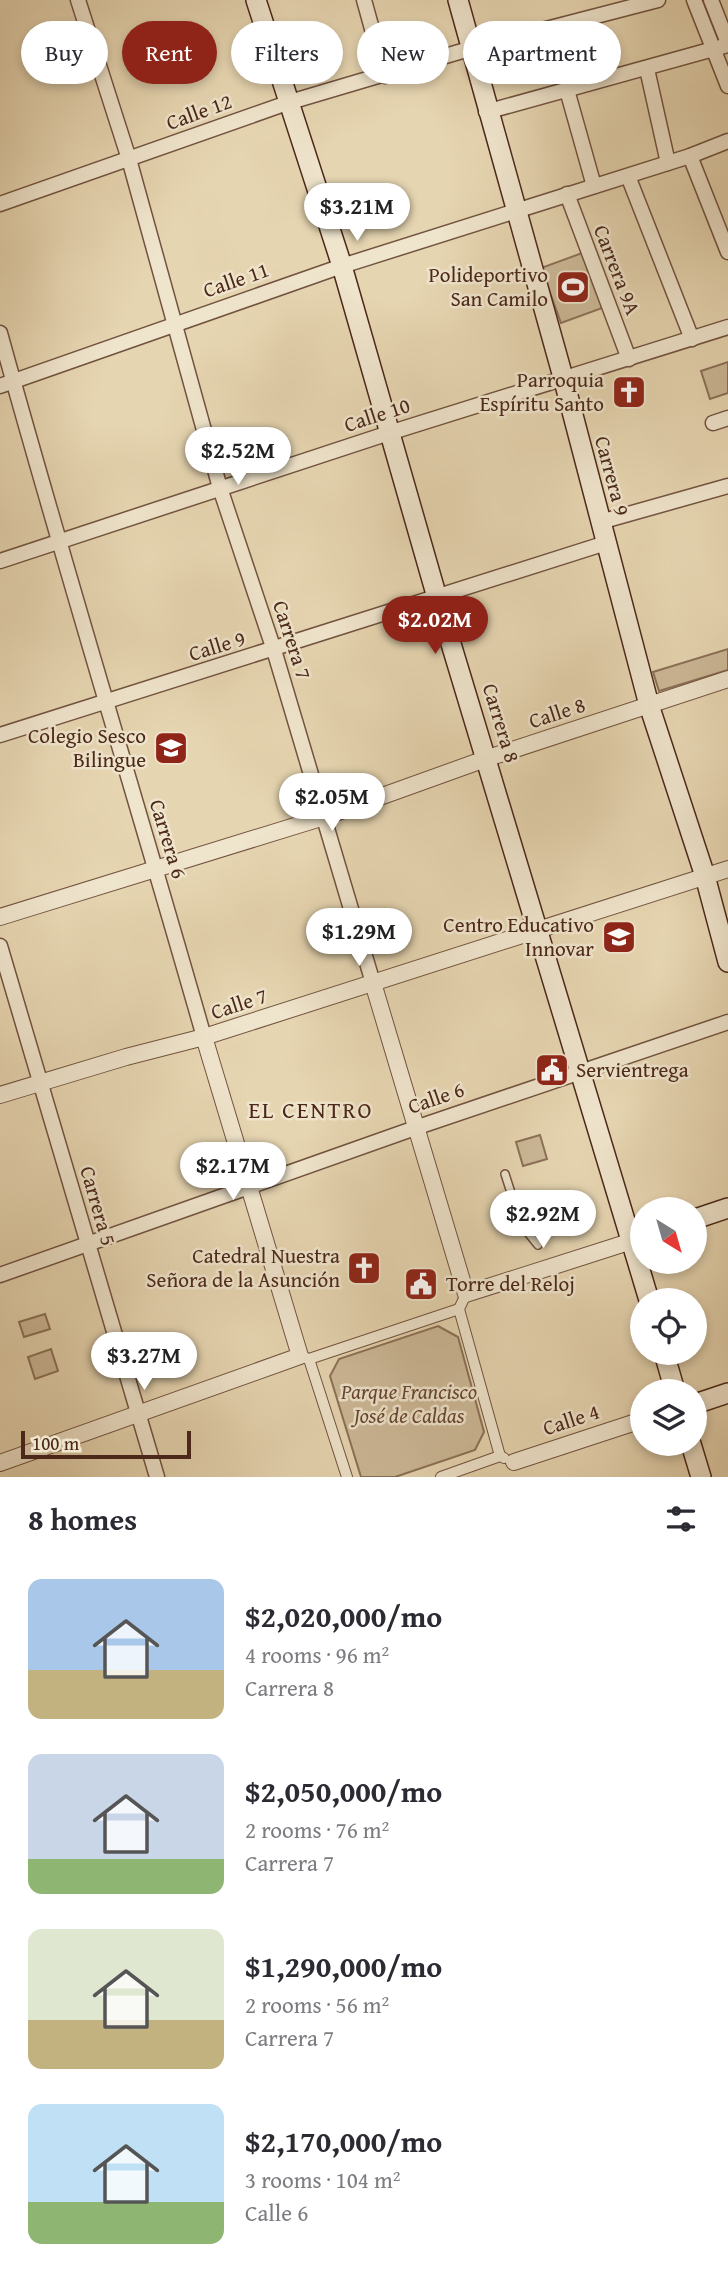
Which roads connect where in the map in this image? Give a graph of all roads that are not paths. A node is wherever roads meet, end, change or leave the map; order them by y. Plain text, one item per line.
1 (78, 0) edge
2 (256, 0) edge
3 (364, 0) edge
4 (458, 0) edge
5 (658, 0) edge
6 (694, 0) edge
7 (711, 0) edge
8 (370, 21) edge
9 (577, 21) edge
10 (463, 22) edge
11 (723, 46) edge
12 (647, 69) junction
13 (357, 84) edge
14 (478, 84) edge
15 (728, 86) edge
16 (567, 90) junction
17 (290, 102) junction
18 (486, 112) junction
19 (728, 141) edge
20 (690, 156) junction
21 (129, 159) junction
22 (668, 163) junction
23 (628, 176) junction
24 (594, 186) junction
25 (567, 194) junction
26 (0, 204) edge
27 (517, 210) junction
28 (728, 253) edge
29 (342, 266) junction
30 (176, 324) junction
31 (728, 327) edge
32 (0, 333) edge
33 (692, 339) junction
34 (629, 359) junction
35 (563, 377) junction
36 (7, 384) edge
37 (728, 418) edge
38 (713, 423) dead end
39 (389, 433) junction
40 (728, 486) edge
41 (220, 488) junction
42 (600, 522) junction
43 (61, 541) junction
44 (606, 542) junction
45 (0, 561) edge
46 (436, 594) junction
47 (274, 650) junction
48 (728, 679) edge
49 (104, 702) junction
50 (649, 705) junction
51 (0, 735) edge
52 (488, 758) junction
53 (324, 817) junction
54 (156, 868) junction
55 (728, 869) edge
56 (705, 876) junction
57 (0, 917) edge
58 (538, 930) junction
59 (0, 946) edge
60 (728, 962) edge
61 (373, 983) junction
62 (728, 1022) edge
63 (204, 1037) junction
64 (579, 1072) junction
65 (40, 1083) junction
66 (0, 1095) edge
67 (418, 1127) junction
68 (505, 1174) dead end
69 (248, 1187) junction
70 (728, 1208) edge
71 (707, 1215) edge
72 (630, 1220) edge
73 (630, 1242) edge
74 (87, 1244) junction
75 (538, 1245) dead end
76 (0, 1275) edge
77 (463, 1301) junction
78 (305, 1358) junction
79 (728, 1393) edge
80 (707, 1400) edge
81 (137, 1414) junction
82 (630, 1423) edge
83 (695, 1456) edge
84 (507, 1459) junction
85 (0, 1462) edge
86 (156, 1477) edge
87 (347, 1477) edge
88 (442, 1477) edge
89 (701, 1477) edge

1 - 21 street, Carrera 7
2 - 17 main road, Carrera 8
3 - 8 street
4 - 10 main road, Carrera 9
5 - 9 street, Calle 12
6 - 11 street
7 - 11 street
11 - 12 street
11 - 15 street
12 - 16 street
12 - 22 street
13 - 17 street, Calle 12
14 - 18 main road, Carrera 9
16 - 18 street
16 - 24 street
17 - 21 street, Calle 12
17 - 29 main road, Carrera 8
18 - 27 main road, Carrera 9
19 - 20 street, Calle 11
20 - 22 street, Calle 11
20 - 28 street
21 - 26 street, Calle 12
21 - 30 street, Carrera 7
22 - 23 street, Calle 11
23 - 24 street, Calle 11
23 - 33 street
24 - 25 street, Calle 11
25 - 27 street, Calle 11
25 - 34 street, Carrera 9A
27 - 29 street, Calle 11
27 - 35 main road, Carrera 9
29 - 30 street, Calle 11
29 - 39 main road, Carrera 8
30 - 36 street, Calle 11
30 - 41 street, Carrera 7
31 - 33 street, Calle 10
32 - 36 street, Carrera 6
33 - 34 street, Calle 10
34 - 35 street, Calle 10
35 - 39 street, Calle 10
35 - 42 main road, Carrera 9
36 - 43 street, Carrera 6
37 - 38 street
39 - 41 street, Calle 10
39 - 46 main road, Carrera 8
40 - 42 street
41 - 43 street, Calle 10
41 - 47 street, Carrera 7
42 - 44 main road, Carrera 9
43 - 45 street, Calle 10
43 - 49 street, Carrera 6
44 - 46 street, Calle 9
44 - 50 main road, Carrera 9
46 - 47 street, Calle 9
46 - 52 main road, Carrera 8
47 - 49 street, Calle 9
47 - 53 street, Carrera 7
48 - 50 street, Calle 8
49 - 51 street, Calle 9
49 - 54 street, Carrera 6
50 - 52 street, Calle 8
50 - 56 main road, Carrera 9
52 - 53 street, Calle 8
52 - 58 main road, Carrera 8
53 - 54 street, Calle 8
53 - 61 street, Carrera 7
54 - 57 street, Calle 8
54 - 63 street, Carrera 6
55 - 56 street, Calle 7
56 - 58 street, Calle 7
56 - 60 main road, Carrera 9
58 - 61 street, Calle 7
58 - 64 main road, Carrera 8
59 - 65 street, Carrera 5
61 - 63 street, Calle 7
61 - 67 street, Carrera 7
62 - 64 street, Calle 6
63 - 65 street, Calle 7
63 - 69 street, Carrera 6
64 - 67 street, Calle 6
64 - 72 main road, Carrera 8
65 - 66 street, Calle 7
65 - 74 street, Carrera 5
67 - 69 street, Calle 6
67 - 77 street, Carrera 7
68 - 75 lane
69 - 74 street, Calle 6
69 - 78 street, Carrera 6
70 - 71 main road
73 - 77 street
74 - 76 street, Calle 6
74 - 81 street, Carrera 5
77 - 78 street
77 - 84 street
78 - 81 street
78 - 87 street
79 - 80 main road
81 - 85 street
81 - 86 street, Carrera 5
82 - 84 street, Calle 4
83 - 89 main road
84 - 88 street

